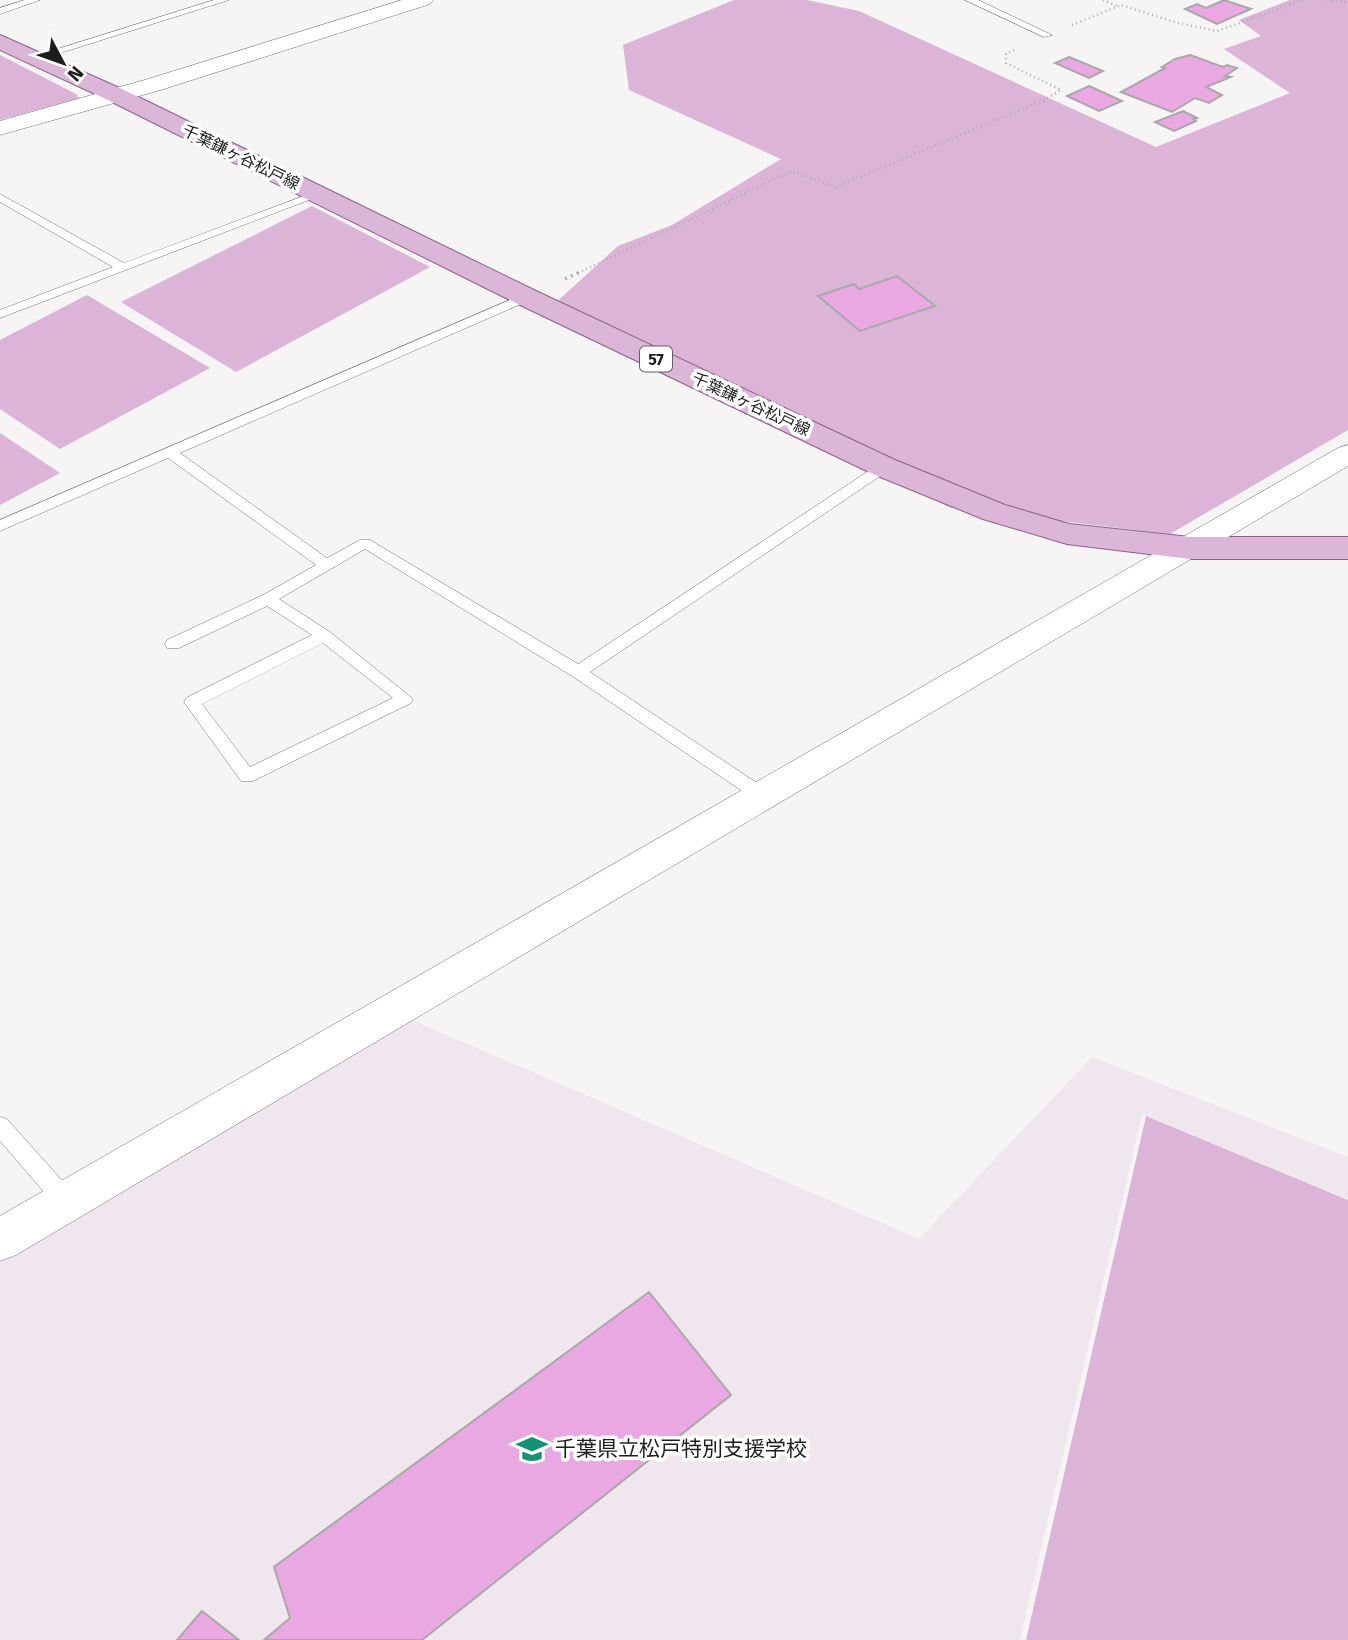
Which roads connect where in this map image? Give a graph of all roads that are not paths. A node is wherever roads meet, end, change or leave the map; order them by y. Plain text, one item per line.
1 (35, 0) edge
2 (224, 0) edge
3 (423, 0) edge
4 (970, 0) edge
5 (0, 11) edge
6 (1047, 35) road end
7 (0, 42) edge
8 (34, 58) junction
9 (116, 95) junction
10 (0, 128) edge
11 (316, 195) junction
12 (0, 197) edge
13 (123, 268) junction
14 (526, 297) junction
15 (0, 314) edge
16 (169, 452) junction
17 (1348, 454) edge
18 (884, 467) junction
19 (0, 526) edge
20 (1191, 548) junction
21 (1348, 548) edge
22 (326, 565) junction
23 (268, 599) junction
24 (324, 636) junction
25 (173, 644) dead end
26 (578, 672) junction
27 (763, 796) junction
28 (0, 1126) edge
29 (66, 1201) junction
30 (0, 1240) edge

1 - 5 lane
2 - 8 lane
3 - 9 street
4 - 6 lane
7 - 8 main road, 千葉鎌ヶ谷松戸線 / 57
8 - 9 main road, 千葉鎌ヶ谷松戸線 / 57
9 - 10 street
9 - 11 main road, 千葉鎌ヶ谷松戸線 / 57
11 - 13 lane
11 - 14 main road, 千葉鎌ヶ谷松戸線 / 57
12 - 13 lane
13 - 15 lane
14 - 16 lane
14 - 18 main road, 千葉鎌ヶ谷松戸線 / 57
16 - 19 lane
16 - 22 lane
17 - 20 street
18 - 20 main road, 千葉鎌ヶ谷松戸線 / 57
18 - 26 lane
20 - 21 main road, 千葉鎌ヶ谷松戸線 / 57
20 - 27 street
22 - 23 lane
22 - 26 lane
23 - 24 lane
23 - 25 lane
24 - 24 lane
26 - 27 lane
27 - 29 street
28 - 29 lane
29 - 30 street

